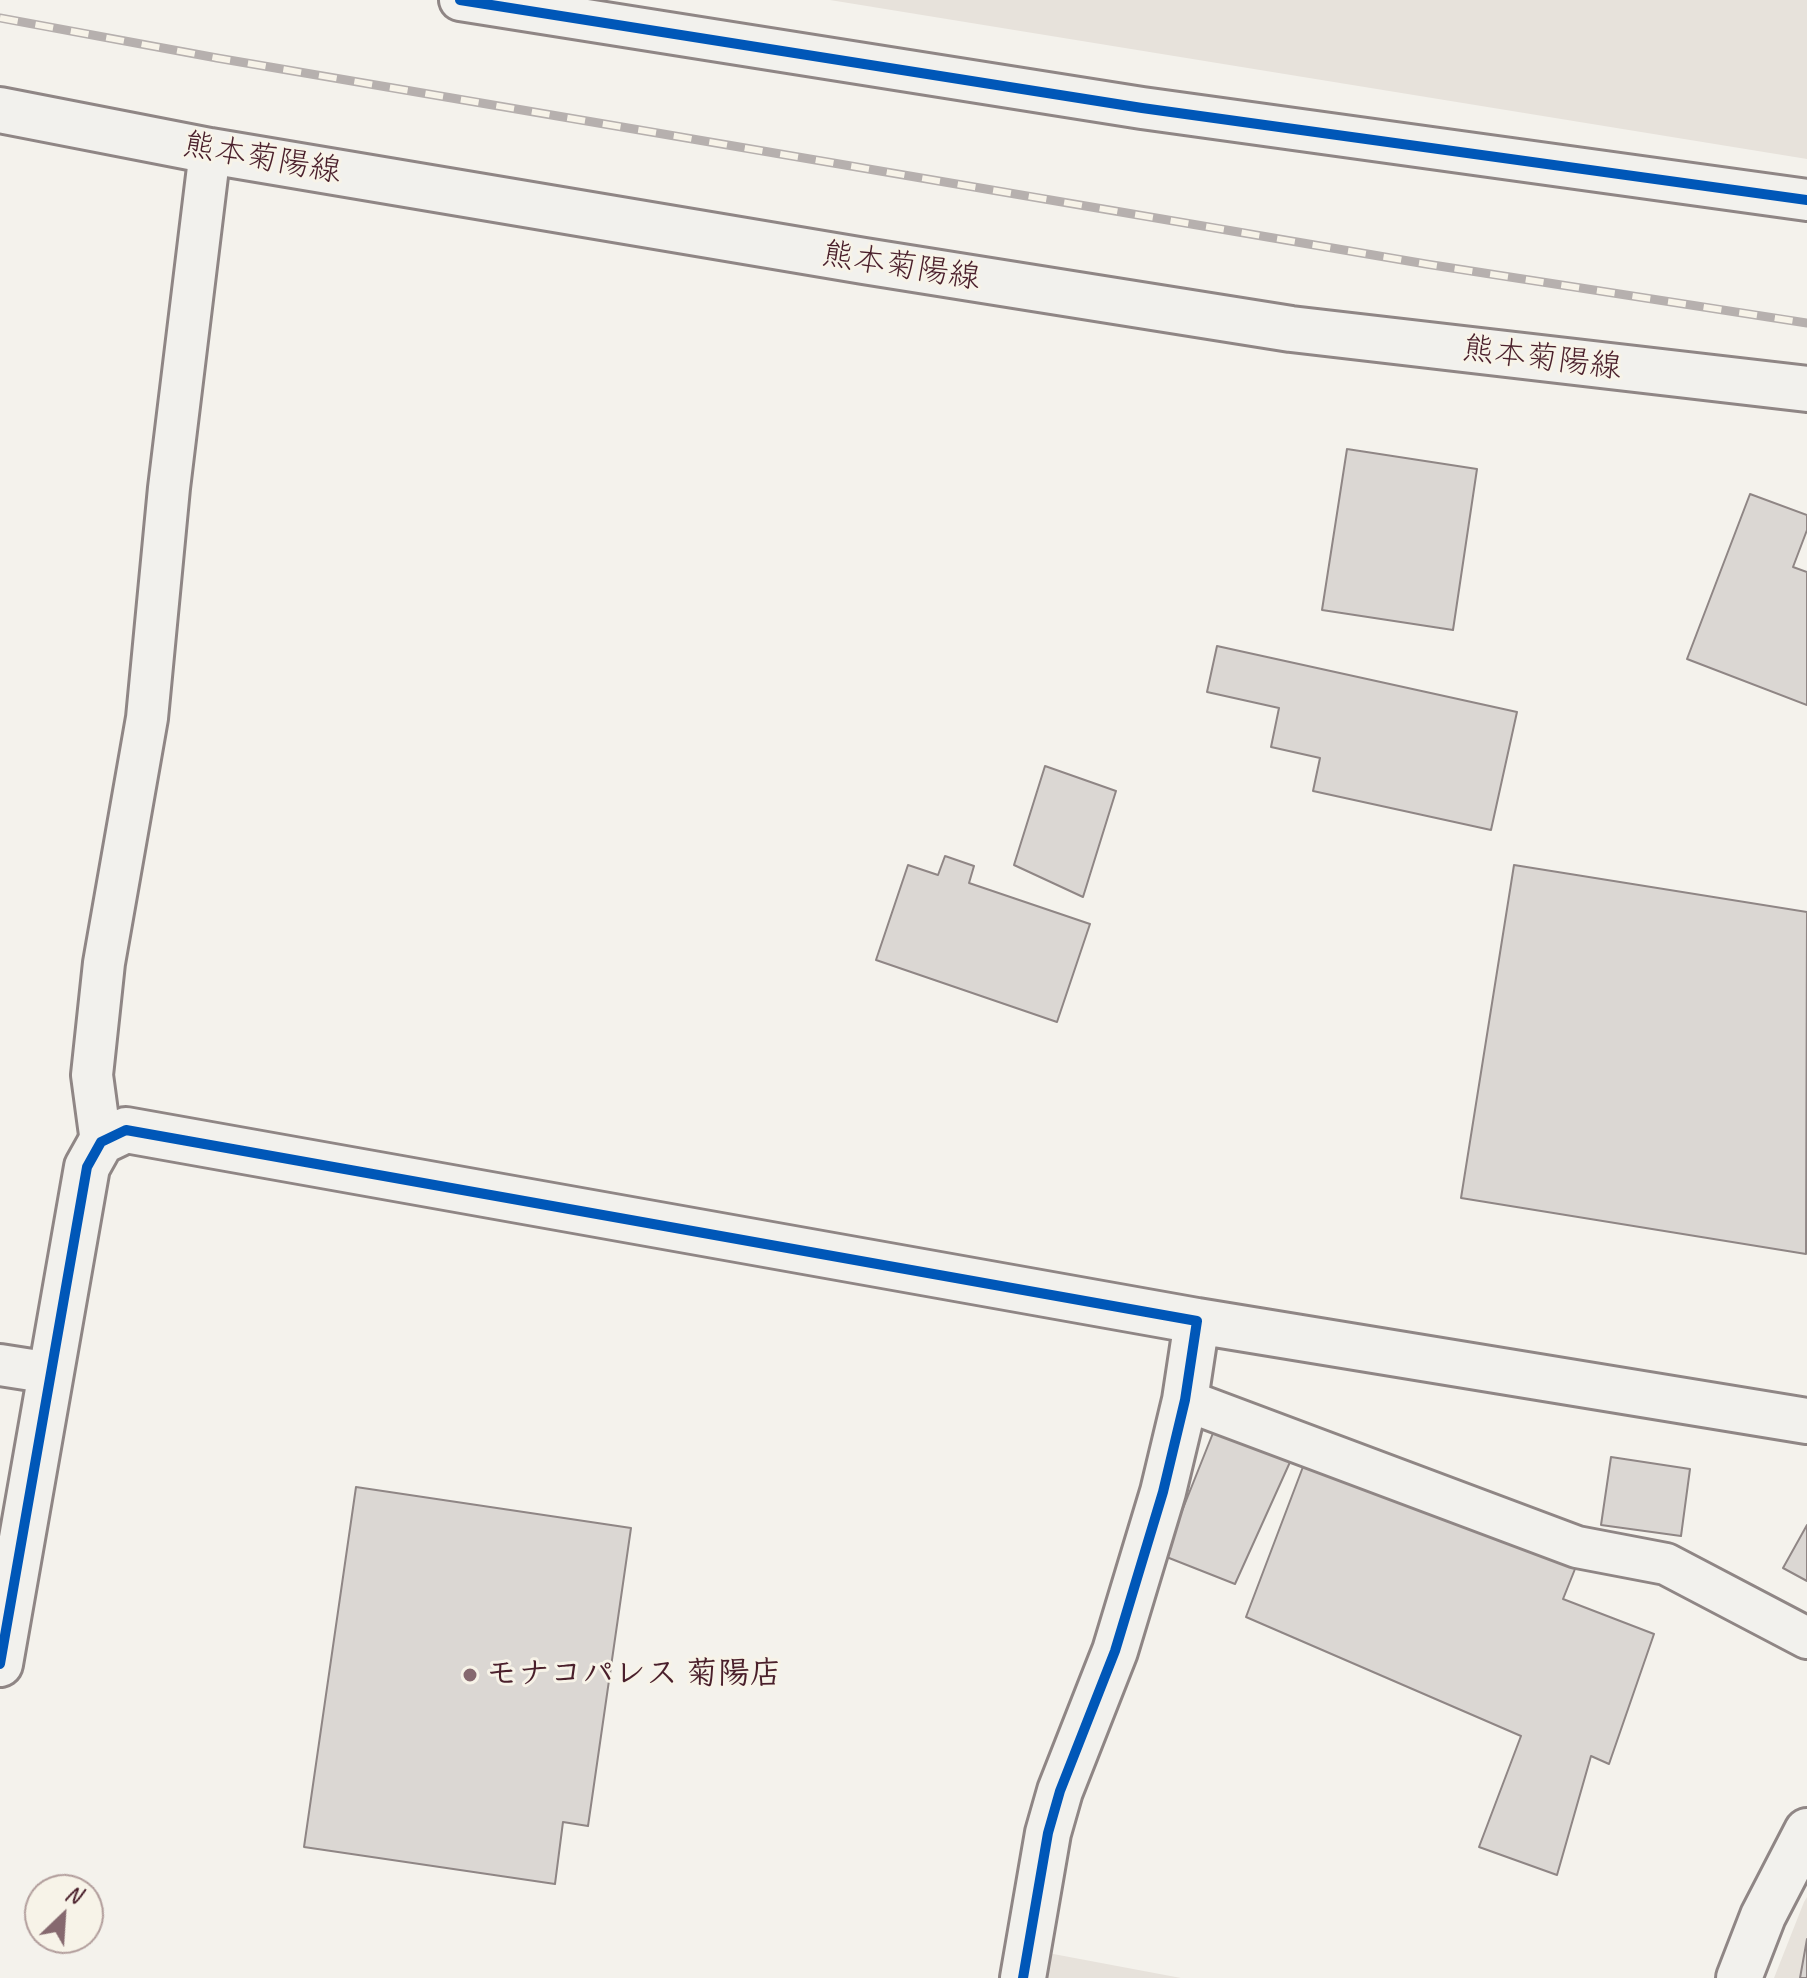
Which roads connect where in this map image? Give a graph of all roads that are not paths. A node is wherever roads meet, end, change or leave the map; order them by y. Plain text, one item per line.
1 (460, 0) edge
2 (0, 110) edge
3 (210, 151) junction
4 (1807, 200) edge
5 (1807, 389) edge
6 (101, 1142) junction
7 (1197, 1321) junction
8 (0, 1365) edge
9 (51, 1373) junction
10 (1185, 1400) junction
11 (1807, 1421) edge
12 (1807, 1638) edge
13 (0, 1659) edge
14 (1807, 1831) edge
15 (1023, 1978) edge
16 (1739, 1978) edge

1 - 4 street
2 - 3 street, 熊本菊陽線
3 - 5 street, 熊本菊陽線
3 - 6 street
6 - 7 street
6 - 9 street
7 - 10 street
7 - 11 street
8 - 9 street
9 - 13 street
10 - 12 street
10 - 15 street
14 - 16 street

